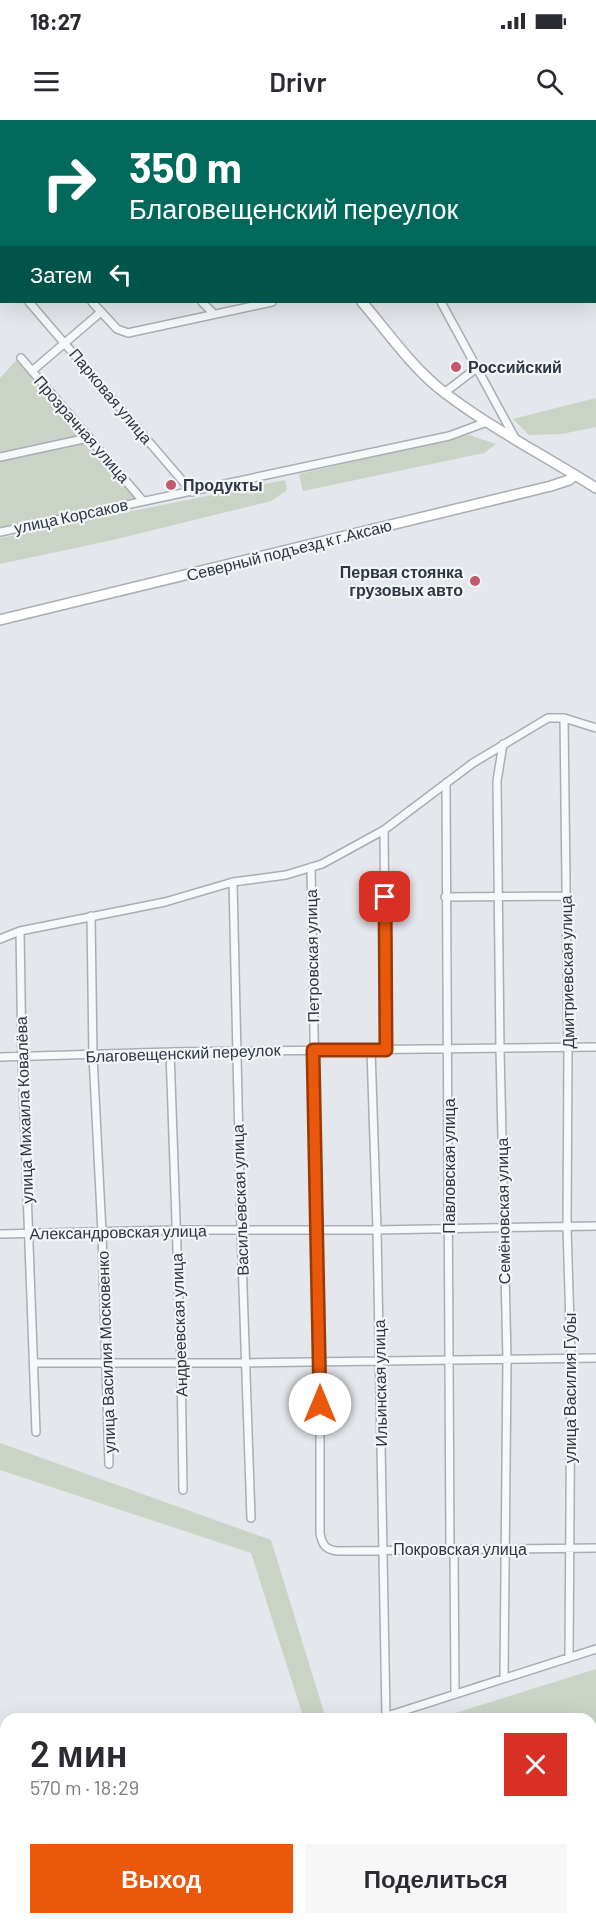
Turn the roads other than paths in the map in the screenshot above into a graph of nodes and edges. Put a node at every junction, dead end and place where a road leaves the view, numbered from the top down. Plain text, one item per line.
1 (30, 303) edge
2 (93, 303) edge
3 (203, 303) edge
4 (267, 303) edge
5 (363, 303) edge
6 (442, 303) edge
7 (101, 312) junction
8 (214, 314) junction
9 (65, 343) junction
10 (21, 358) dead end
11 (478, 367) junction
12 (32, 371) junction
13 (444, 393) junction
14 (487, 422) junction
15 (88, 438) junction
16 (516, 440) junction
17 (0, 457) edge
18 (575, 475) junction
19 (596, 488) edge
20 (192, 492) junction
21 (143, 501) junction
22 (0, 532) edge
23 (0, 620) edge
24 (564, 718) junction
25 (596, 728) edge
26 (503, 744) junction
27 (446, 783) junction
28 (384, 830) junction
29 (311, 867) junction
30 (234, 882) junction
31 (498, 896) junction
32 (566, 896) junction
33 (445, 897) junction
34 (91, 916) junction
35 (20, 931) junction
36 (0, 939) edge
37 (596, 1047) edge
38 (500, 1048) junction
39 (568, 1048) junction
40 (448, 1049) junction
41 (313, 1050) junction
42 (371, 1050) junction
43 (386, 1050) junction
44 (170, 1052) junction
45 (236, 1052) junction
46 (93, 1056) junction
47 (0, 1057) edge
48 (22, 1057) junction
49 (567, 1227) junction
50 (596, 1227) edge
51 (450, 1228) junction
52 (504, 1228) junction
53 (176, 1230) junction
54 (241, 1230) junction
55 (316, 1230) junction
56 (377, 1230) junction
57 (28, 1233) junction
58 (102, 1233) junction
59 (0, 1234) edge
60 (571, 1358) junction
61 (596, 1358) edge
62 (507, 1360) junction
63 (320, 1361) junction
64 (379, 1361) junction
65 (448, 1361) junction
66 (181, 1362) junction
67 (34, 1363) junction
68 (106, 1363) junction
69 (245, 1363) junction
70 (36, 1432) dead end
71 (109, 1464) dead end
72 (183, 1490) dead end
73 (251, 1518) dead end
74 (326, 1548) joint
75 (569, 1548) junction
76 (596, 1548) edge
77 (383, 1550) junction
78 (452, 1550) junction
79 (506, 1550) junction
80 (596, 1649) edge
81 (569, 1657) junction
82 (504, 1677) junction
83 (455, 1693) junction
84 (386, 1713) edge
85 (395, 1713) edge

1 - 9 street, Парковая улица
2 - 7 street
3 - 8 street
4 - 8 street
5 - 13 street
6 - 11 street
7 - 8 street
7 - 9 street
9 - 12 street
9 - 20 street, Парковая улица
10 - 12 street, Прозрачная улица
11 - 13 street
11 - 16 street
12 - 15 street, Прозрачная улица
13 - 14 street
14 - 16 street
14 - 20 street, улица Корсаков
15 - 17 street
15 - 21 street, Прозрачная улица
16 - 18 street
18 - 19 street
18 - 23 street, Северный подъезд к г.Аксаю
20 - 21 street, улица Корсаков
21 - 22 street, улица Корсаков
24 - 25 street
24 - 26 street
24 - 32 street, Дмитриевская улица
26 - 27 street
26 - 31 street, Семёновская улица
27 - 28 street
27 - 33 street, Павловская улица
28 - 29 street
28 - 43 street
29 - 30 street
29 - 41 street, Петровская улица
30 - 34 street
30 - 45 street, Васильевская улица
31 - 32 street
31 - 33 street
31 - 38 street, Семёновская улица
32 - 39 street, Дмитриевская улица
33 - 40 street, Павловская улица
34 - 35 street
34 - 46 street, улица Василия Московенко
35 - 36 street
35 - 48 street, улица Михаила Ковалёва
37 - 39 street, Благовещенский переулок
38 - 39 street, Благовещенский переулок
38 - 40 street, Благовещенский переулок
38 - 52 street, Семёновская улица
39 - 49 street, Дмитриевская улица
40 - 43 street, Благовещенский переулок
40 - 51 street, Павловская улица
41 - 42 street, Благовещенский переулок
41 - 45 street, Благовещенский переулок
41 - 55 street, Петровская улица
42 - 43 street, Благовещенский переулок
42 - 56 street, Ильинская улица
44 - 45 street, Благовещенский переулок
44 - 46 street, Благовещенский переулок
44 - 53 street, Андреевская улица
45 - 54 street, Васильевская улица
46 - 48 street, Благовещенский переулок
46 - 58 street, улица Василия Московенко
47 - 48 street, Благовещенский переулок
48 - 57 street, улица Михаила Ковалёва
49 - 50 street, Александровская улица
49 - 52 street, Александровская улица
49 - 60 street, улица Василия Губы
51 - 52 street, Александровская улица
51 - 56 street, Александровская улица
51 - 65 street, Павловская улица
52 - 62 street, Семёновская улица
53 - 54 street, Александровская улица
53 - 58 street, Александровская улица
53 - 66 street, Андреевская улица
54 - 55 street, Александровская улица
54 - 69 street, Васильевская улица
55 - 56 street, Александровская улица
55 - 63 street, Петровская улица
56 - 64 street, Ильинская улица
57 - 58 street, Александровская улица
57 - 59 street, Александровская улица
57 - 67 street, улица Михаила Ковалёва
58 - 68 street, улица Василия Московенко
60 - 61 street
60 - 62 street
60 - 75 street, улица Василия Губы
62 - 65 street
62 - 79 street, Семёновская улица
63 - 64 street
63 - 69 street
63 - 74 street, Петровская улица
64 - 65 street
64 - 77 street, Ильинская улица
65 - 78 street, Павловская улица
66 - 68 street
66 - 69 street
66 - 72 street, Андреевская улица
67 - 68 street
67 - 70 street, улица Михаила Ковалёва
68 - 71 street, улица Василия Московенко
69 - 73 street, Васильевская улица
74 - 77 street, Покровская улица
75 - 76 street, Покровская улица
75 - 79 street, Покровская улица
75 - 81 street
77 - 78 street, Покровская улица
77 - 84 street, Ильинская улица
78 - 79 street, Покровская улица
78 - 83 street, Павловская улица
79 - 82 street, Семёновская улица
80 - 81 street
81 - 82 street
82 - 83 street
83 - 85 street

